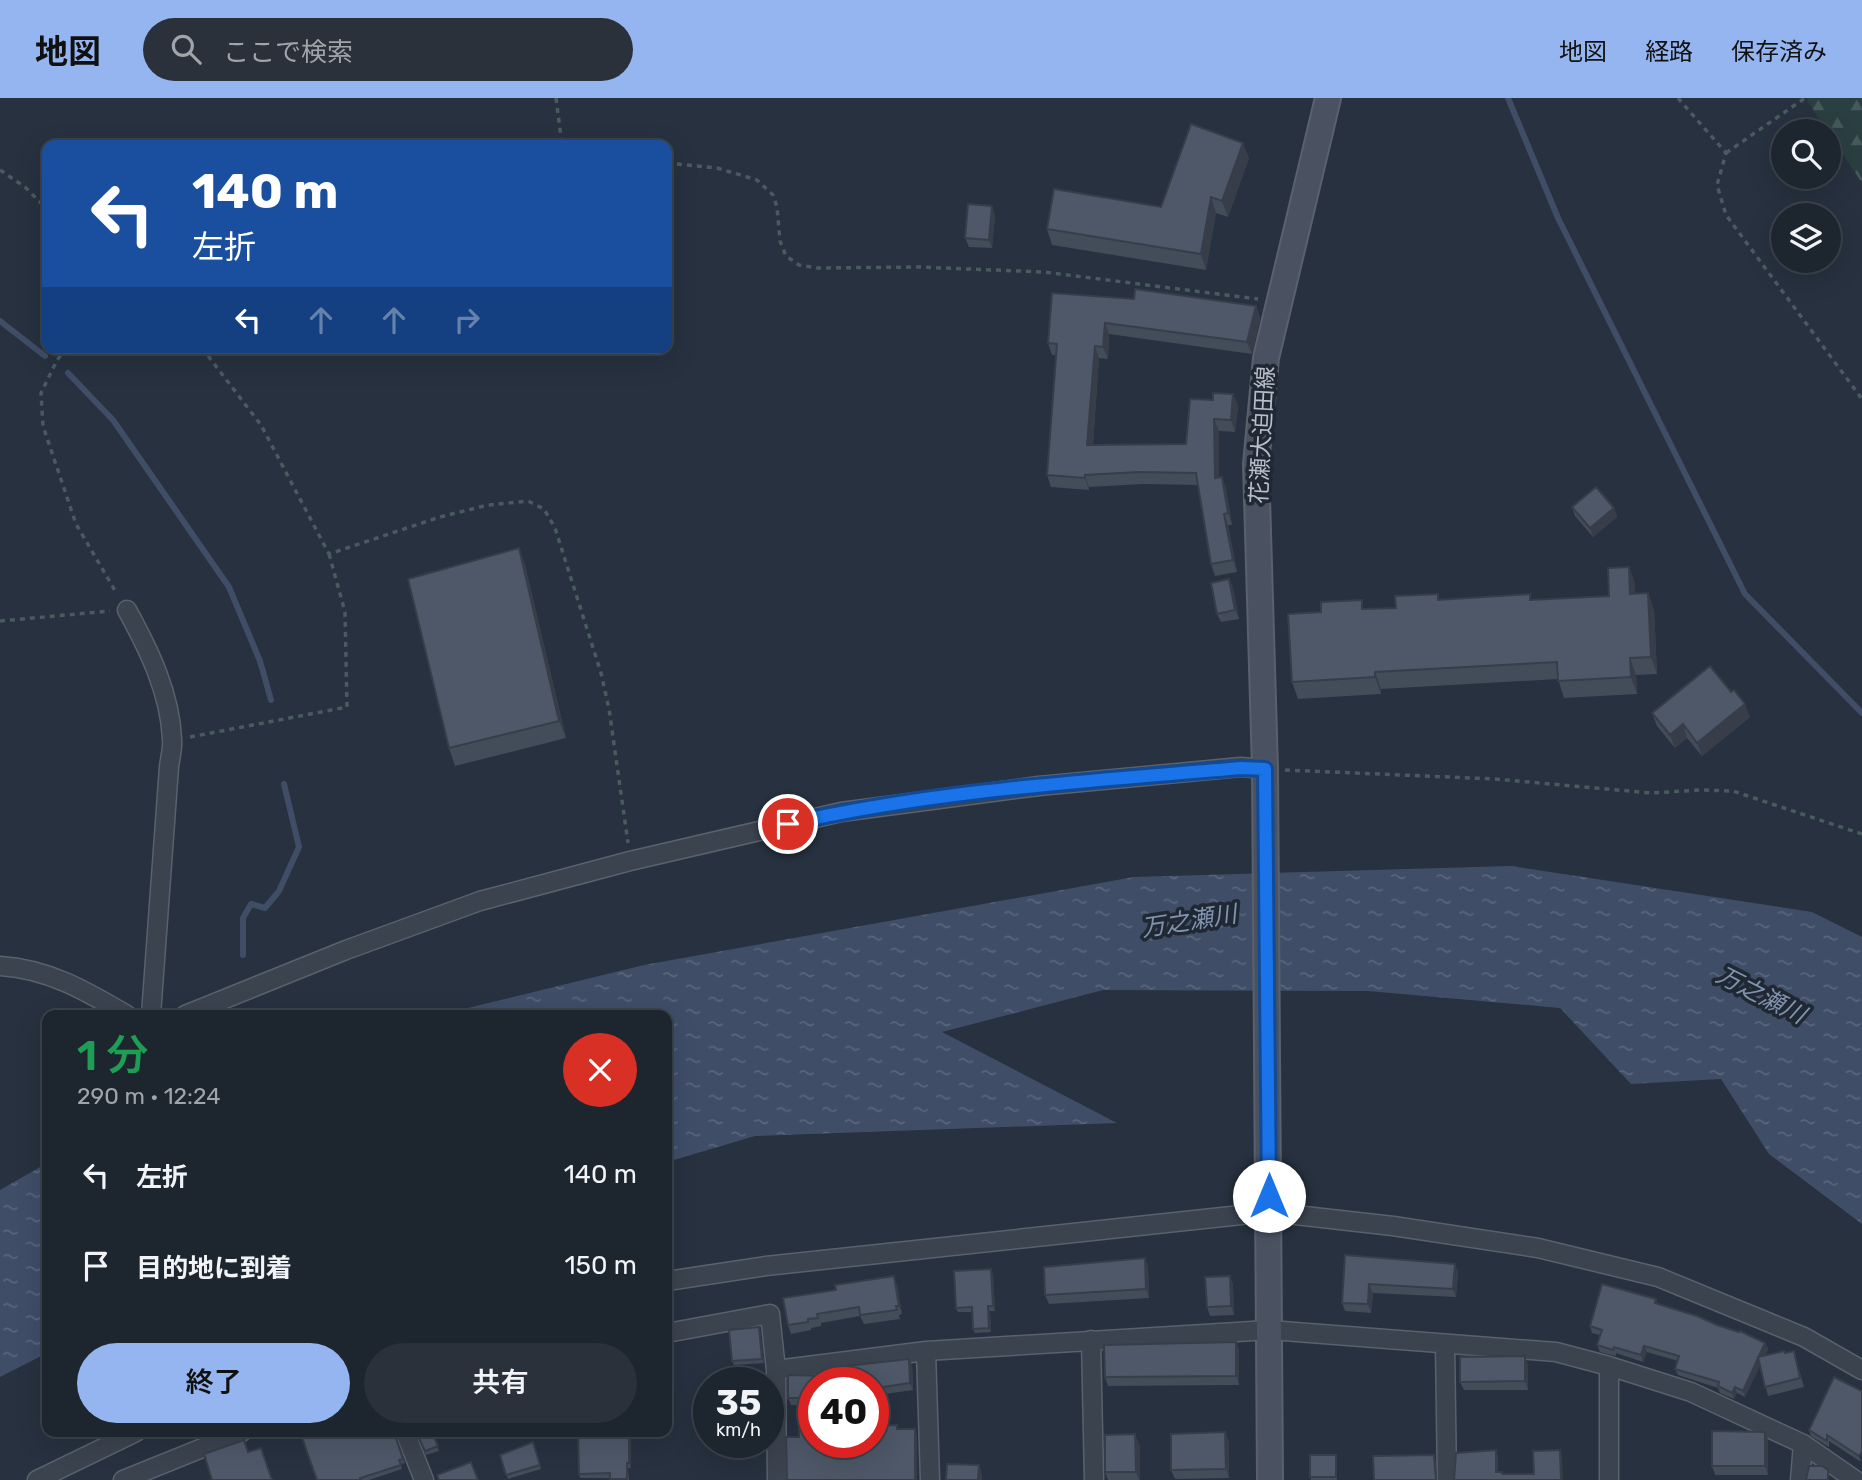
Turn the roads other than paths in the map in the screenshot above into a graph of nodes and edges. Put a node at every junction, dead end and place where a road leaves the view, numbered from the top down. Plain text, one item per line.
1 (1328, 98) edge
2 (127, 610) road end
3 (1265, 774) junction
4 (0, 967) edge
5 (118, 1010) edge
6 (151, 1010) edge
7 (197, 1010) edge
8 (1269, 1204) junction
9 (672, 1280) edge
10 (1269, 1330) junction
11 (672, 1331) edge
12 (1091, 1340) junction
13 (1445, 1345) junction
14 (926, 1351) junction
15 (1609, 1366) junction
16 (776, 1367) edge
17 (784, 1369) edge
18 (1862, 1370) edge
19 (126, 1437) edge
20 (230, 1437) edge
21 (407, 1437) edge
22 (1803, 1444) junction
23 (777, 1458) edge
24 (37, 1480) edge
25 (123, 1480) edge
26 (424, 1480) edge
27 (777, 1480) edge
28 (930, 1480) edge
29 (1094, 1480) edge
30 (1270, 1480) edge
31 (1447, 1480) edge
32 (1609, 1480) edge
33 (1800, 1480) edge
34 (1855, 1480) edge

1 - 3 street, 花瀬大迫田線
2 - 6 street
3 - 7 street
3 - 8 street, 花瀬大迫田線
4 - 5 street
8 - 9 street
8 - 10 street, 花瀬大迫田線
8 - 18 street
10 - 12 street
10 - 13 street
10 - 30 street, 花瀬大迫田線
11 - 16 street
12 - 14 street
12 - 29 street
13 - 15 street
13 - 31 street
14 - 17 street
14 - 28 street
15 - 22 street
15 - 32 street
19 - 24 street
20 - 25 street
21 - 26 street
22 - 33 street
22 - 34 street
23 - 27 street

